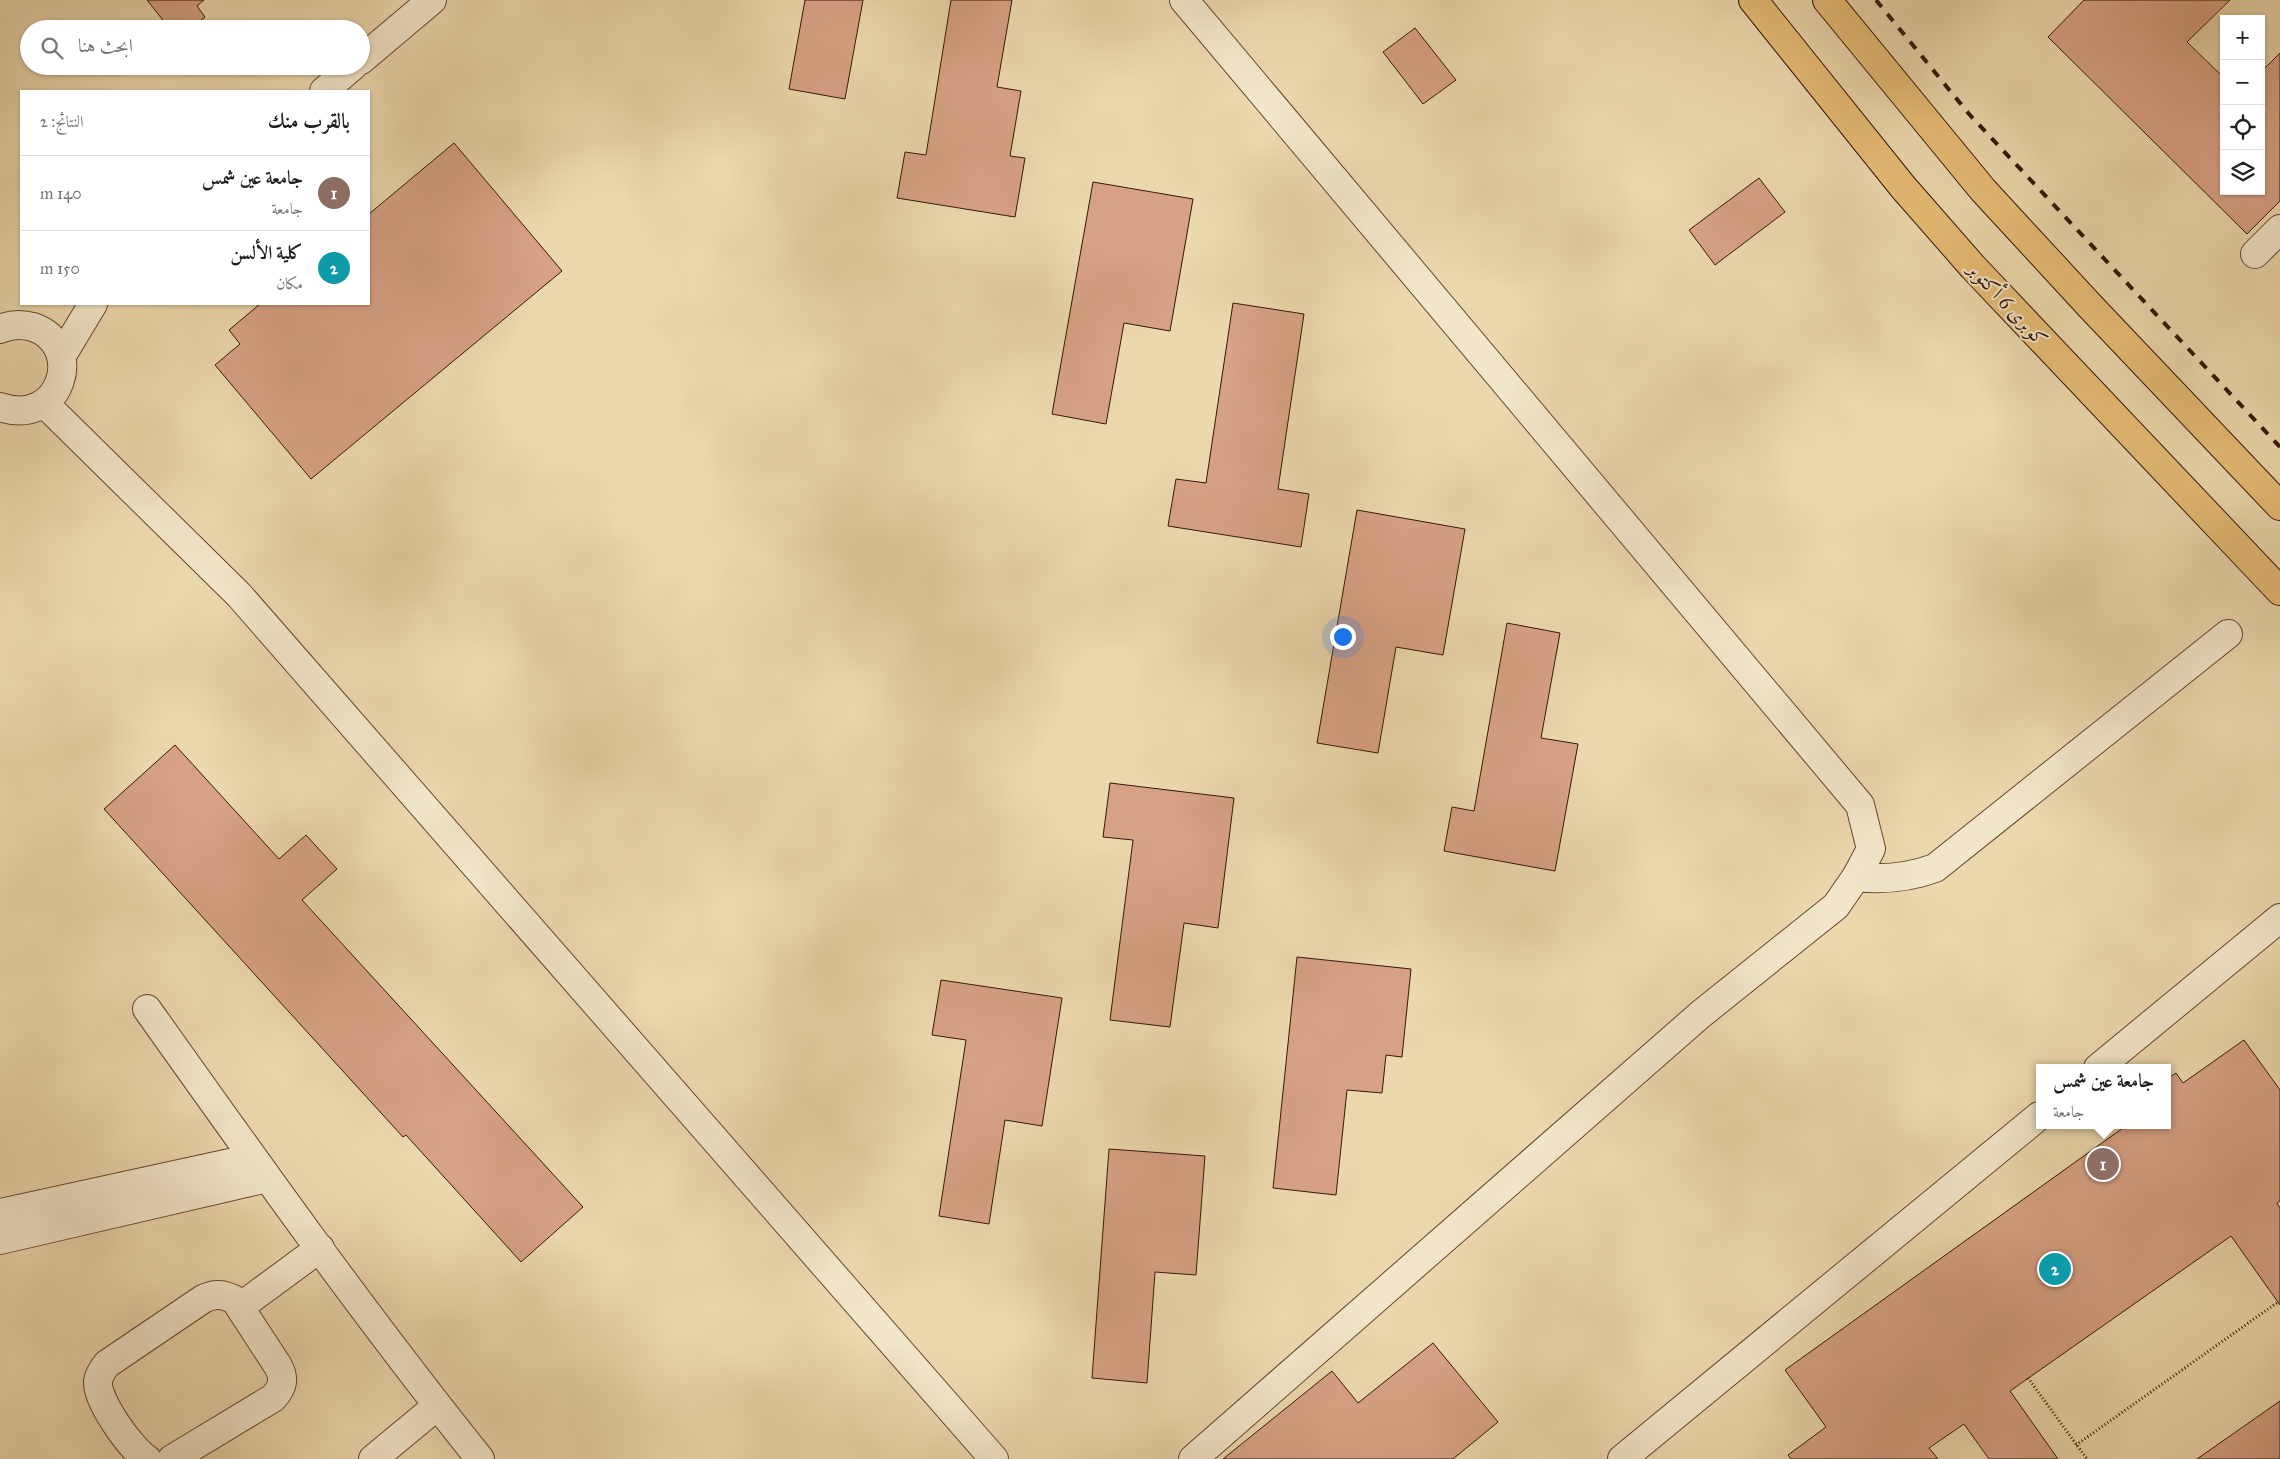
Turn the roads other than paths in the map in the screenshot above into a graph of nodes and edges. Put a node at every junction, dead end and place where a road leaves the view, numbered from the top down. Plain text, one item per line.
1 (432, 0) edge
2 (1184, 0) edge
3 (1753, 0) edge
4 (1827, 0) edge
5 (370, 52) edge
6 (343, 75) edge
7 (325, 90) edge
8 (2280, 229) edge
9 (2255, 254) dead end
10 (92, 305) edge
11 (0, 329) edge
12 (61, 357) junction
13 (44, 404) junction
14 (4, 414) edge
15 (2280, 506) edge
16 (2280, 591) edge
17 (2228, 634) dead end
18 (1856, 877) junction
19 (2280, 918) edge
20 (147, 1008) dead end
21 (2103, 1064) edge
22 (2036, 1118) edge
23 (260, 1168) junction
24 (0, 1213) edge
25 (0, 1240) edge
26 (320, 1248) junction
27 (240, 1307) junction
28 (437, 1406) junction
29 (147, 1459) edge
30 (172, 1459) edge
31 (373, 1459) edge
32 (480, 1459) edge
33 (994, 1459) edge
34 (1193, 1459) edge
35 (1622, 1459) edge

1 - 5 lane
2 - 18 lane
3 - 16 highway, كوبرى 6 أكتوبر
4 - 15 highway
6 - 7 lane
8 - 9 lane
10 - 12 lane
11 - 12 lane
12 - 13 lane
13 - 14 lane
13 - 33 lane
17 - 18 lane
18 - 34 lane
19 - 21 lane
20 - 23 lane
22 - 35 lane
23 - 24 lane
23 - 25 lane
23 - 26 lane
26 - 27 lane
26 - 28 lane
27 - 29 lane
27 - 30 lane
28 - 31 lane
28 - 32 lane

